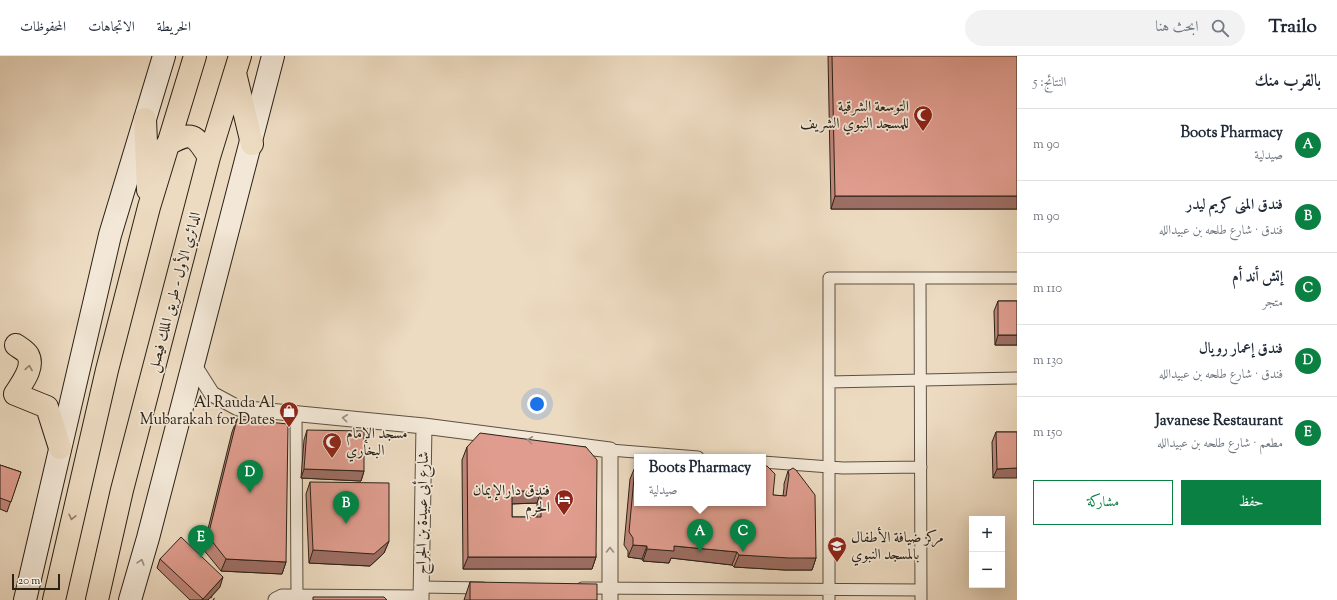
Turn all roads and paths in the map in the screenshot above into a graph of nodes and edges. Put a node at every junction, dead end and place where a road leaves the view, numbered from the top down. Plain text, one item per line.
1 (164, 56) edge
2 (195, 56) edge
3 (273, 56) edge
4 (237, 64) edge
5 (145, 119) junction
6 (252, 144) junction
7 (168, 145) junction
8 (210, 157) junction
9 (149, 207) junction
10 (920, 278) junction
11 (1017, 278) edge
12 (16, 345) dead end
13 (193, 364) junction
14 (1017, 378) edge
15 (921, 379) junction
16 (829, 382) junction
17 (296, 413) junction
18 (424, 426) junction
19 (60, 448) junction
20 (610, 450) junction
21 (660, 454) edge
22 (766, 462) edge
23 (921, 467) junction
24 (830, 468) junction
25 (492, 588) edge
26 (571, 588) edge
27 (610, 594) edge
28 (753, 594) edge
29 (421, 595) edge
30 (829, 595) edge
31 (921, 595) edge
32 (210, 597) edge
33 (297, 597) junction
34 (25, 600) edge
35 (54, 600) edge
36 (97, 600) edge
37 (130, 600) edge
38 (215, 600) edge
39 (276, 600) edge

1 - 5 main road
2 - 7 main road
3 - 6 main road
4 - 6 main road
4 - 8 main road, الدائري الأول - طريق الملك فيصل
5 - 9 main road
5 - 19 main road
6 - 13 main road
7 - 8 main road
7 - 9 main road
8 - 36 main road, الدائري الأول - طريق الملك فيصل
9 -> 35 main road
10 - 11 street
10 - 15 street
10 - 16 street
19 -> 12 main road
13 - 17 street
37 -> 13 main road
14 - 15 street
15 - 16 street
15 - 23 street
16 - 24 street
18 -> 17 street
17 - 33 street
20 -> 18 street
18 - 29 street, شارع أبى عبيدة بن الجراح
19 - 34 main road
20 - 21 street
27 -> 20 street
22 - 24 street
23 - 24 street
23 - 31 street
24 - 30 street
25 - 29 street
26 - 27 street
27 - 28 street
28 - 30 street
29 - 33 street
30 - 31 street
32 - 38 path
33 - 39 street

